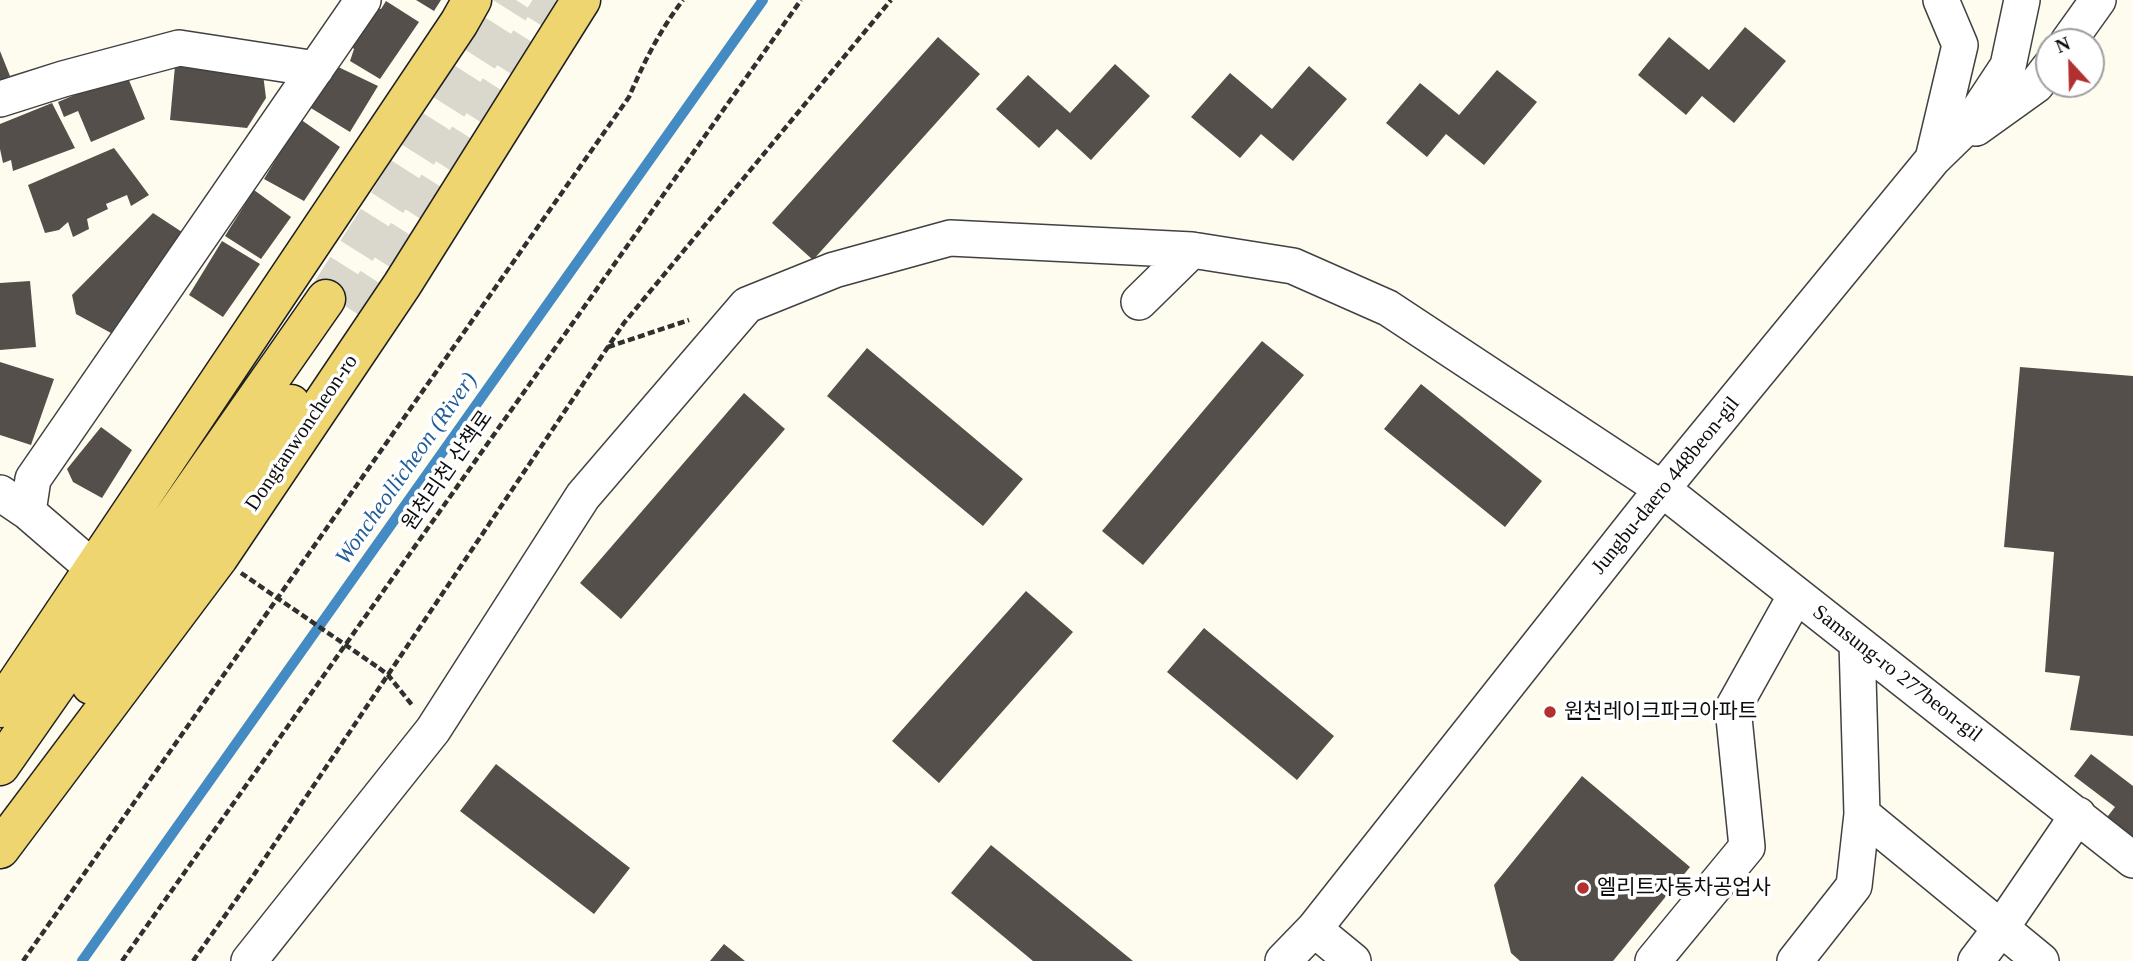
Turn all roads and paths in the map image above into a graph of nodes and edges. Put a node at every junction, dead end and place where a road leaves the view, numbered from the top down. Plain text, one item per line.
1 (363, 0) edge
2 (472, 0) edge
3 (581, 0) edge
4 (683, 0) edge
5 (801, 0) edge
6 (891, 0) edge
7 (1941, 0) edge
8 (2022, 0) edge
9 (2098, 0) edge
10 (2078, 28) edge
11 (316, 69) junction
12 (2035, 86) edge
13 (0, 99) edge
14 (1933, 159) junction
15 (1192, 250) junction
16 (1139, 302) dead end
17 (747, 305) junction
18 (608, 347) junction
19 (1662, 489) junction
20 (14, 502) edge
21 (94, 569) junction
22 (241, 573) dead end
23 (1796, 595) junction
24 (1857, 643) junction
25 (388, 675) junction
26 (0, 708) edge
27 (433, 730) junction
28 (0, 766) edge
29 (0, 813) edge
30 (1862, 814) junction
31 (2078, 815) junction
32 (0, 849) edge
33 (2133, 860) edge
34 (2001, 928) junction
35 (1314, 929) junction
36 (23, 961) edge
37 (122, 961) edge
38 (193, 961) edge
39 (249, 961) edge
40 (1283, 961) edge
41 (1353, 961) edge
42 (1653, 961) edge
43 (1794, 961) edge
44 (1976, 961) edge
45 (2041, 961) edge

1 - 11 street
2 - 21 main road
3 - 32 main road, Dongtanwoncheon-ro
4 - 36 path
5 - 37 path, 원천리천 산책로
6 - 18 path
7 - 14 street
8 - 14 street, Jungbu-daero 448beon-gil
9 - 10 street
11 - 13 street
11 - 20 street
12 - 14 street
14 - 19 street, Jungbu-daero 448beon-gil
15 - 16 street
15 - 17 street, Samsung-ro 277beon-gil
15 - 19 street, Samsung-ro 277beon-gil
17 - 18 path
17 - 27 street
18 - 25 path
19 - 23 street, Samsung-ro 277beon-gil
19 - 35 street, Jungbu-daero 448beon-gil
20 - 21 street
21 - 26 main road
22 - 25 path, bridge
23 - 24 street, Samsung-ro 277beon-gil
23 - 42 street
24 - 30 street
24 - 31 street, Samsung-ro 277beon-gil
25 - 27 path
25 - 38 path
27 - 39 street
28 - 29 main road
30 - 34 street
30 - 43 street
31 - 33 street, Samsung-ro 277beon-gil
31 - 34 street
34 - 44 street
34 - 45 street
35 - 40 street, Jungbu-daero 448beon-gil
35 - 41 street

